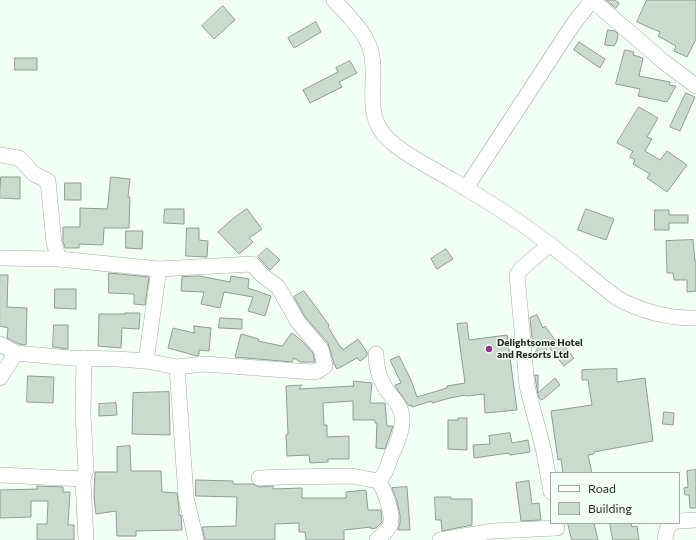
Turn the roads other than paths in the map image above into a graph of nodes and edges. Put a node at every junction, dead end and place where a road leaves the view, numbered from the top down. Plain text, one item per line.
1 (334, 0) edge
2 (592, 0) edge
3 (696, 86) edge
4 (0, 155) edge
5 (466, 188) junction
6 (550, 244) junction
7 (0, 258) edge
8 (59, 259) junction
9 (159, 269) junction
10 (696, 318) edge
11 (0, 344) edge
12 (16, 352) junction
13 (376, 354) dead end
14 (84, 358) junction
15 (146, 361) junction
16 (177, 367) junction
17 (0, 378) edge
18 (0, 475) edge
19 (258, 478) dead end
20 (83, 479) junction
21 (378, 481) junction
22 (550, 486) edge
23 (696, 520) edge
24 (680, 521) edge
25 (671, 524) edge
26 (557, 530) edge
27 (86, 540) edge
28 (196, 540) edge
29 (377, 540) edge
30 (440, 540) edge
31 (665, 540) edge

1 - 5 street
2 - 3 street
2 - 5 street
4 - 8 street
5 - 6 street
6 - 10 street
6 - 22 street
7 - 8 street
8 - 9 street
9 - 15 street
9 - 16 street
11 - 12 street
12 - 14 street
12 - 17 street
13 - 21 street
14 - 15 street
14 - 20 street
15 - 16 street
16 - 28 street
18 - 20 street
19 - 21 street
20 - 27 street
21 - 29 street
23 - 24 street
25 - 31 street
26 - 30 street

